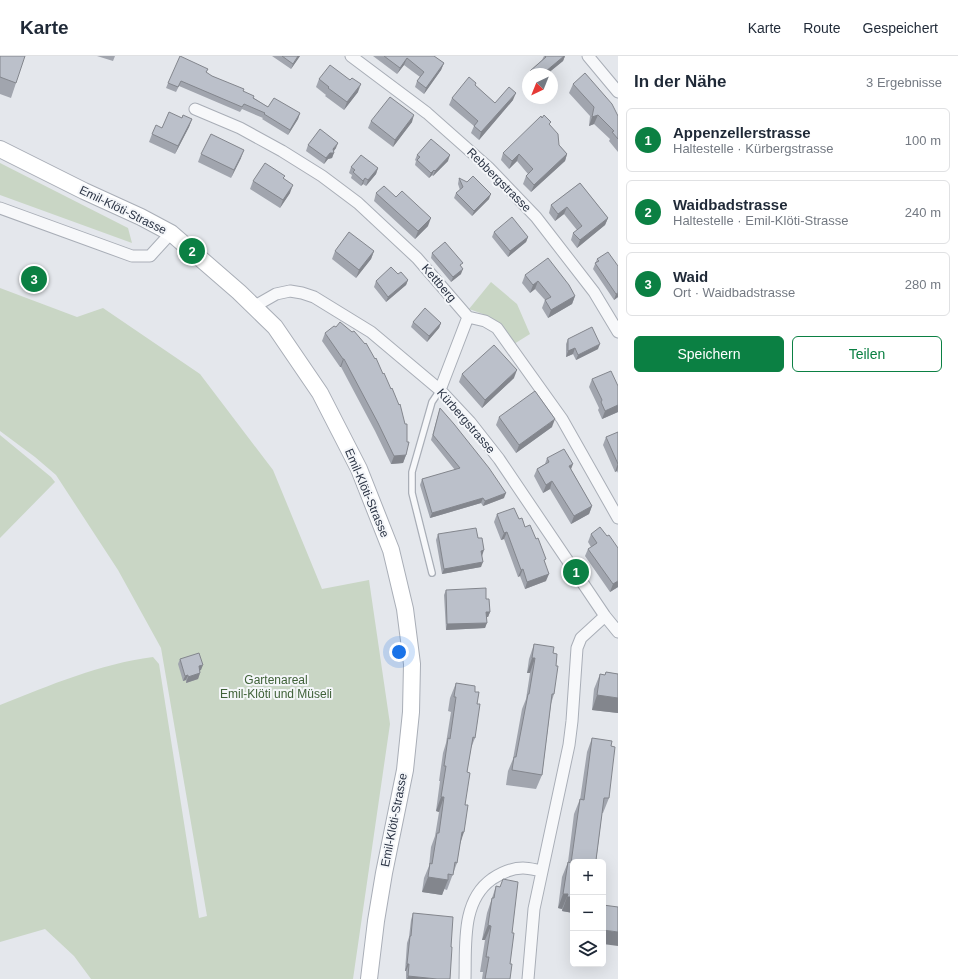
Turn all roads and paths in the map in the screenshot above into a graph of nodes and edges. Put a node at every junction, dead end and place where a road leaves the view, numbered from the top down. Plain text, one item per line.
1 (351, 56) edge
2 (588, 56) edge
3 (618, 92) edge
4 (195, 109) dead end
5 (0, 150) edge
6 (0, 208) edge
7 (171, 233) junction
8 (255, 306) junction
9 (468, 317) junction
10 (618, 332) edge
11 (440, 390) junction
12 (618, 518) edge
13 (432, 573) dead end
14 (605, 616) junction
15 (618, 632) edge
16 (542, 871) junction
17 (369, 979) edge
18 (465, 979) edge
19 (528, 979) edge

1 - 10 street, Rebbergstrasse
2 - 3 street
4 - 9 street, Kettberg
5 - 7 street, Emil-Klöti-Strasse
6 - 7 street
7 - 8 street, Emil-Klöti-Strasse
8 - 11 street, Kürbergstrasse
8 - 17 street, Emil-Klöti-Strasse
9 - 11 street
9 - 12 street
11 - 13 lane
11 - 14 street, Kürbergstrasse
14 - 15 street, Kürbergstrasse
14 - 16 street
16 - 18 street
16 - 19 street

